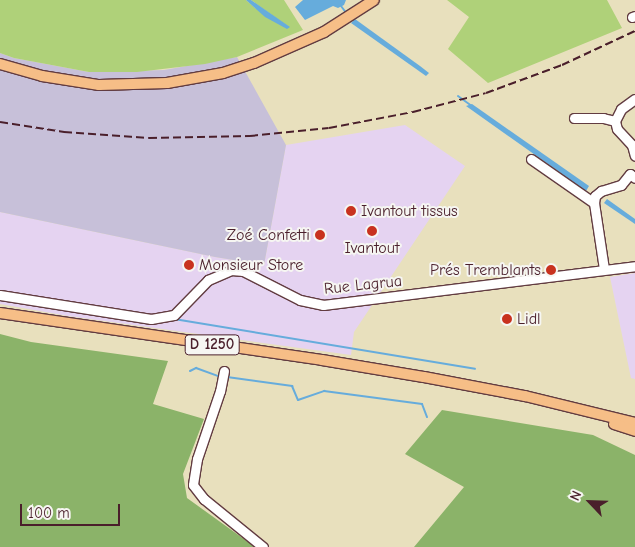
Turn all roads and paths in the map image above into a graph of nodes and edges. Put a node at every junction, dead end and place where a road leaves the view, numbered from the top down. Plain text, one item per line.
1 (374, 0) edge
2 (0, 64) edge
3 (635, 99) edge
4 (574, 118) dead end
5 (615, 121) junction
6 (635, 156) edge
7 (531, 159) dead end
8 (633, 173) edge
9 (594, 203) junction
10 (635, 266) edge
11 (604, 269) junction
12 (0, 295) edge
13 (0, 313) edge
14 (224, 371) dead end
15 (525, 396) junction
16 (635, 423) edge
17 (635, 431) edge
18 (263, 547) edge

1 - 2 main road
3 - 5 street
4 - 5 street
5 - 6 street
7 - 9 street
8 - 9 street
9 - 11 street
10 - 11 street, Rue Lagrua
11 - 12 street, Rue Lagrua
13 - 15 main road, D 1250
14 - 18 street
15 - 16 main road, D 1250
15 - 17 main road

